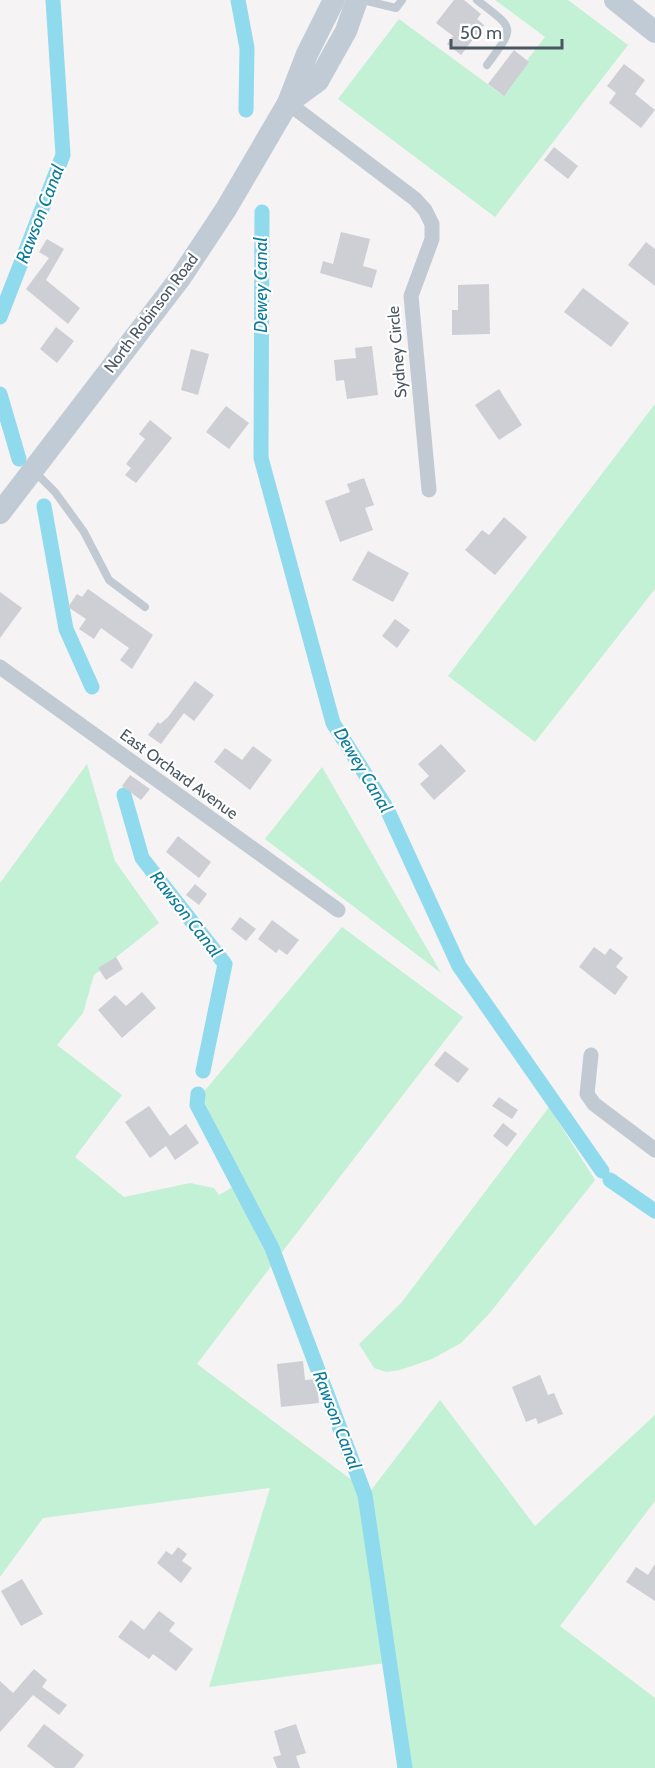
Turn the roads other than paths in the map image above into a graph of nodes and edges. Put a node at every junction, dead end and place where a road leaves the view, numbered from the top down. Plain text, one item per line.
1 (334, 0) edge
2 (357, 0) edge
3 (363, 0) edge
4 (402, 0) edge
5 (477, 0) edge
6 (615, 0) edge
7 (655, 32) edge
8 (487, 65) dead end
9 (288, 103) junction
10 (33, 470) junction
11 (429, 490) dead end
12 (0, 513) edge
13 (145, 607) dead end
14 (0, 666) edge
15 (338, 910) dead end
16 (591, 1055) dead end
17 (655, 1150) edge

1 - 9 street, North Robinson Road
2 - 9 street, North Robinson Road
3 - 4 lane
5 - 8 lane
6 - 7 street
9 - 10 street, North Robinson Road
9 - 11 street, Sydney Circle
10 - 12 street, North Robinson Road
10 - 13 lane
14 - 15 street, East Orchard Avenue
16 - 17 street

